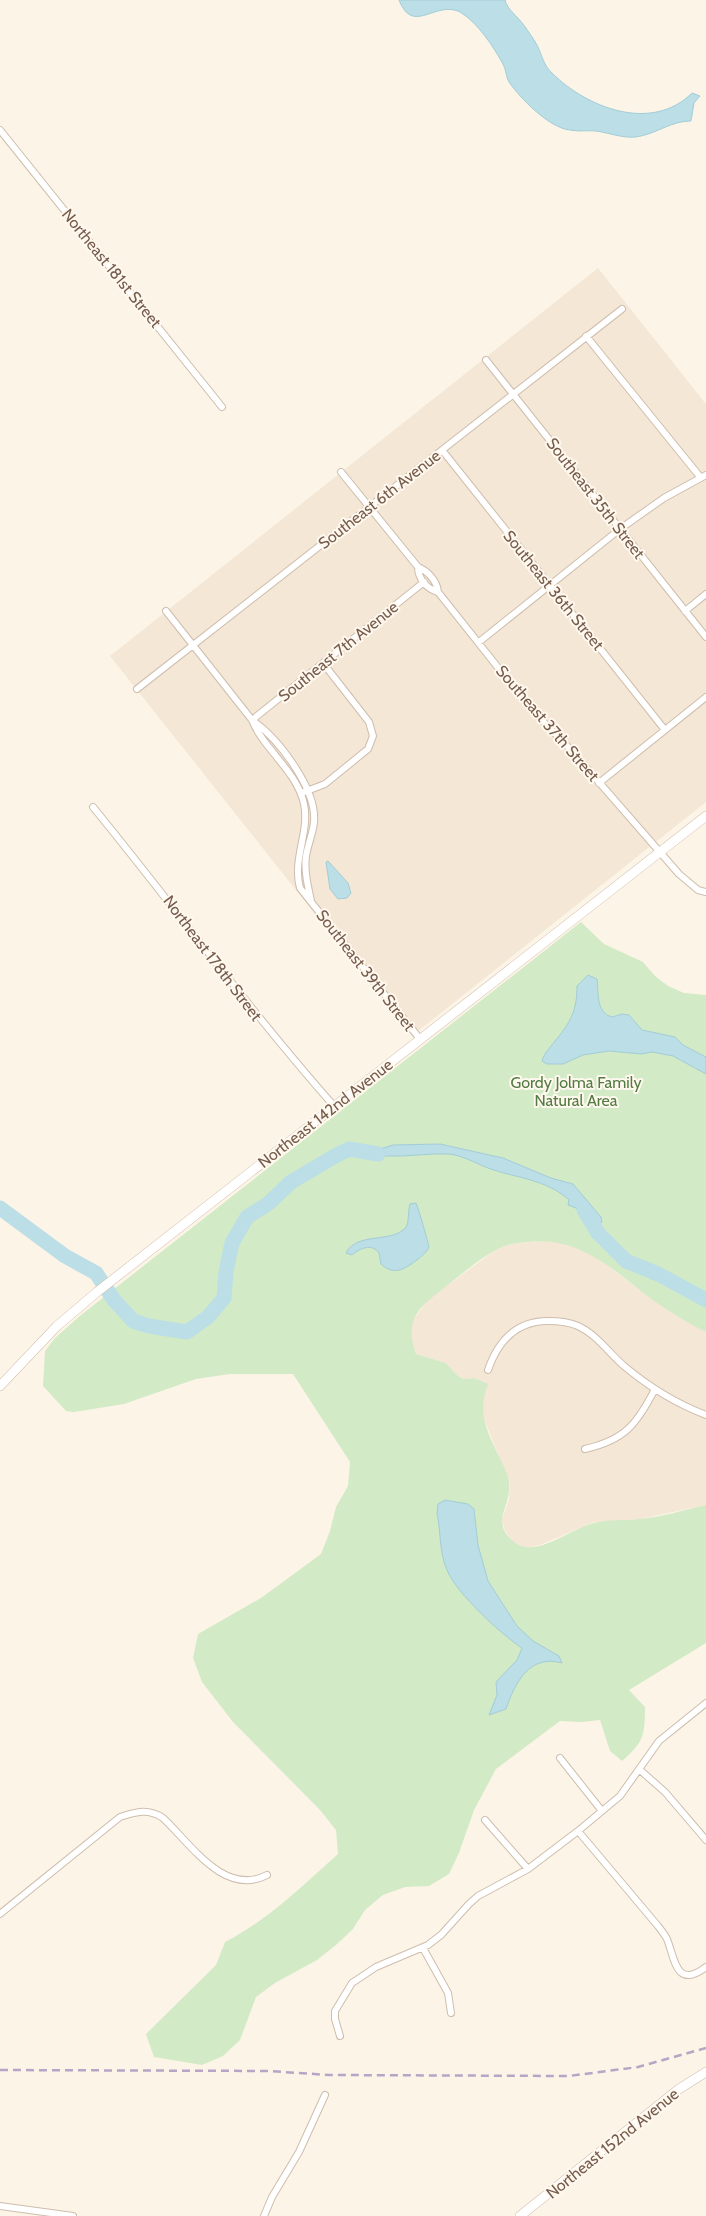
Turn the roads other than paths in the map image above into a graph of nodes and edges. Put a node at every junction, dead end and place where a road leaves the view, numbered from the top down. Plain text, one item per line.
1 (0, 130) edge
2 (622, 309) dead end
3 (586, 336) junction
4 (486, 360) dead end
5 (513, 394) junction
6 (222, 407) dead end
7 (442, 450) junction
8 (341, 472) dead end
9 (703, 476) edge
10 (370, 506) junction
11 (620, 528) junction
12 (418, 567) junction
13 (424, 582) junction
14 (550, 585) junction
15 (438, 592) junction
16 (706, 594) edge
17 (685, 610) junction
18 (166, 612) dead end
19 (706, 637) edge
20 (479, 642) junction
21 (193, 646) junction
22 (323, 663) junction
23 (137, 689) dead end
24 (706, 698) edge
25 (252, 720) junction
26 (665, 730) junction
27 (599, 783) junction
28 (308, 791) junction
29 (301, 794) junction
30 (93, 808) dead end
31 (706, 816) edge
32 (660, 852) junction
33 (706, 892) edge
34 (311, 901) junction
35 (420, 1039) junction
36 (334, 1106) junction
37 (488, 1370) dead end
38 (0, 1386) edge
39 (655, 1389) junction
40 (706, 1415) edge
41 (585, 1449) dead end
42 (706, 1703) edge
43 (560, 1758) dead end
44 (640, 1770) junction
45 (602, 1811) junction
46 (485, 1820) dead end
47 (578, 1831) junction
48 (706, 1839) edge
49 (528, 1869) junction
50 (267, 1875) dead end
51 (0, 1914) edge
52 (423, 1948) junction
53 (706, 1967) edge
54 (451, 2013) dead end
55 (340, 2036) dead end
56 (706, 2072) edge
57 (325, 2095) dead end
58 (0, 2206) edge
59 (73, 2216) edge
60 (264, 2216) edge
61 (520, 2216) edge

1 - 6 street, Northeast 181st Street
2 - 3 street, Southeast 6th Avenue
3 - 5 street, Southeast 6th Avenue
3 - 9 street
4 - 5 street, Southeast 35th Street
5 - 7 street, Southeast 6th Avenue
5 - 11 street, Southeast 35th Street
7 - 10 street, Southeast 6th Avenue
7 - 14 street, Southeast 36th Street
8 - 10 street, Southeast 37th Street
9 - 11 street
10 - 12 street, Southeast 37th Street
10 - 21 street, Southeast 6th Avenue
11 - 14 street
11 - 17 street, Southeast 35th Street
12 - 13 street, Southeast 37th Street
12 - 15 street, Southeast 37th Street
13 - 15 street, Southeast 37th Street
13 - 22 street, Southeast 7th Avenue
14 - 20 street
14 - 26 street, Southeast 36th Street
15 - 20 street, Southeast 37th Street
16 - 17 street
17 - 19 street, Southeast 35th Street
18 - 21 street, Southeast 39th Street
20 - 27 street, Southeast 37th Street
21 - 23 street, Southeast 6th Avenue
21 - 25 street, Southeast 39th Street
22 - 25 street, Southeast 7th Avenue
22 - 28 street
24 - 26 street
25 - 28 street, Southeast 39th Street
25 - 29 street, Southeast 39th Street
26 - 27 street
27 - 32 street, Southeast 37th Street
28 - 29 street
28 - 34 street, Southeast 39th Street
29 - 34 street, Southeast 39th Street
30 - 36 street, Northeast 178th Street
31 - 32 street, Northeast 142nd Avenue
32 - 33 street, Southeast 37th Street
32 - 35 street, Northeast 142nd Avenue
34 - 35 street, Southeast 39th Street
35 - 36 street, Northeast 142nd Avenue
36 - 38 street, Northeast 142nd Avenue
37 - 39 street
39 - 40 street
39 - 41 street
42 - 44 street
43 - 45 street
44 - 45 street
44 - 48 street
45 - 47 street
46 - 49 street
47 - 49 street
47 - 53 street
49 - 52 street
50 - 51 street
52 - 54 street
52 - 55 street
56 - 61 street, Northeast 152nd Avenue
57 - 60 street
58 - 59 street

